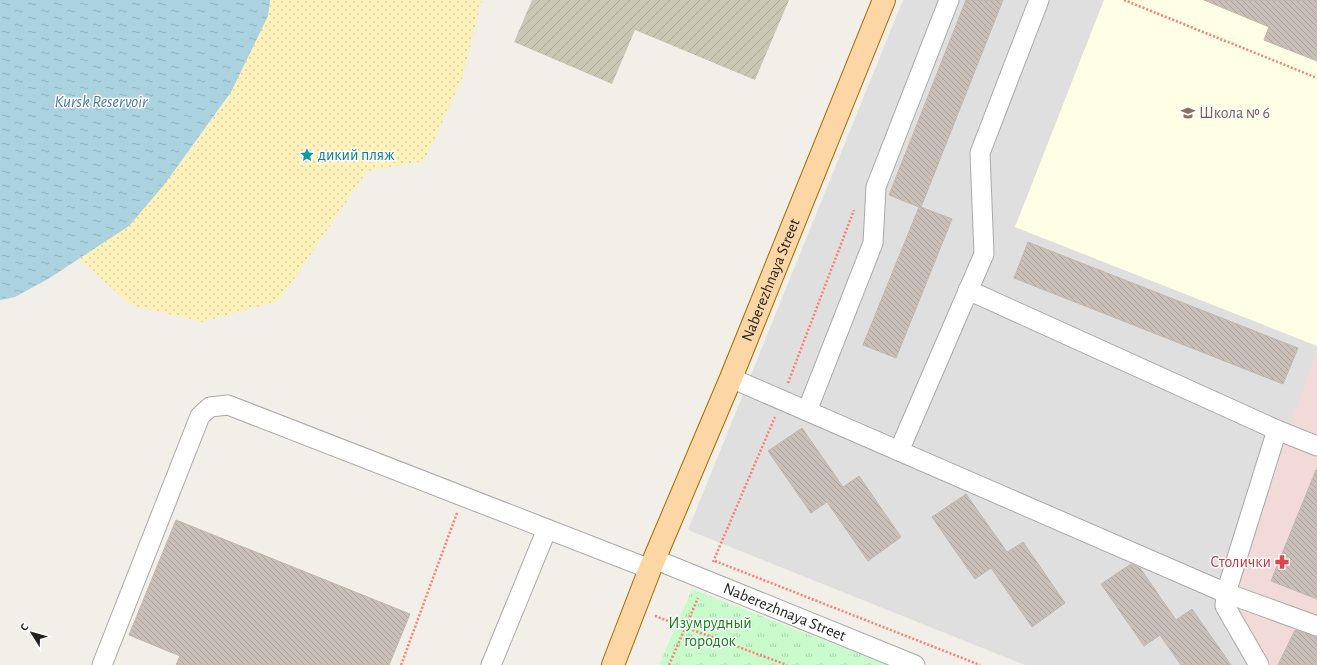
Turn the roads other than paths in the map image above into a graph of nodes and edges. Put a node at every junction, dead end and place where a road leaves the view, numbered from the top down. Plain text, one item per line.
1 (884, 0) edge
2 (949, 0) edge
3 (1039, 0) edge
4 (968, 290) junction
5 (731, 378) junction
6 (807, 411) junction
7 (1277, 430) junction
8 (1317, 446) edge
9 (899, 451) junction
10 (547, 529) junction
11 (652, 564) junction
12 (1226, 593) junction
13 (1317, 626) edge
14 (102, 665) edge
15 (491, 665) edge
16 (613, 665) edge
17 (915, 665) edge
18 (1259, 665) edge

1 - 5 main road, Naberezhnaya Street
2 - 6 street
3 - 4 street
4 - 7 street
4 - 9 street
5 - 6 street
5 - 11 main road, Naberezhnaya Street
6 - 9 street
7 - 8 street
7 - 12 street
9 - 12 street
10 - 11 street
10 - 14 street
10 - 15 street
11 - 16 main road, Naberezhnaya Street
11 - 17 street, Naberezhnaya Street
12 - 13 street
12 - 18 street

